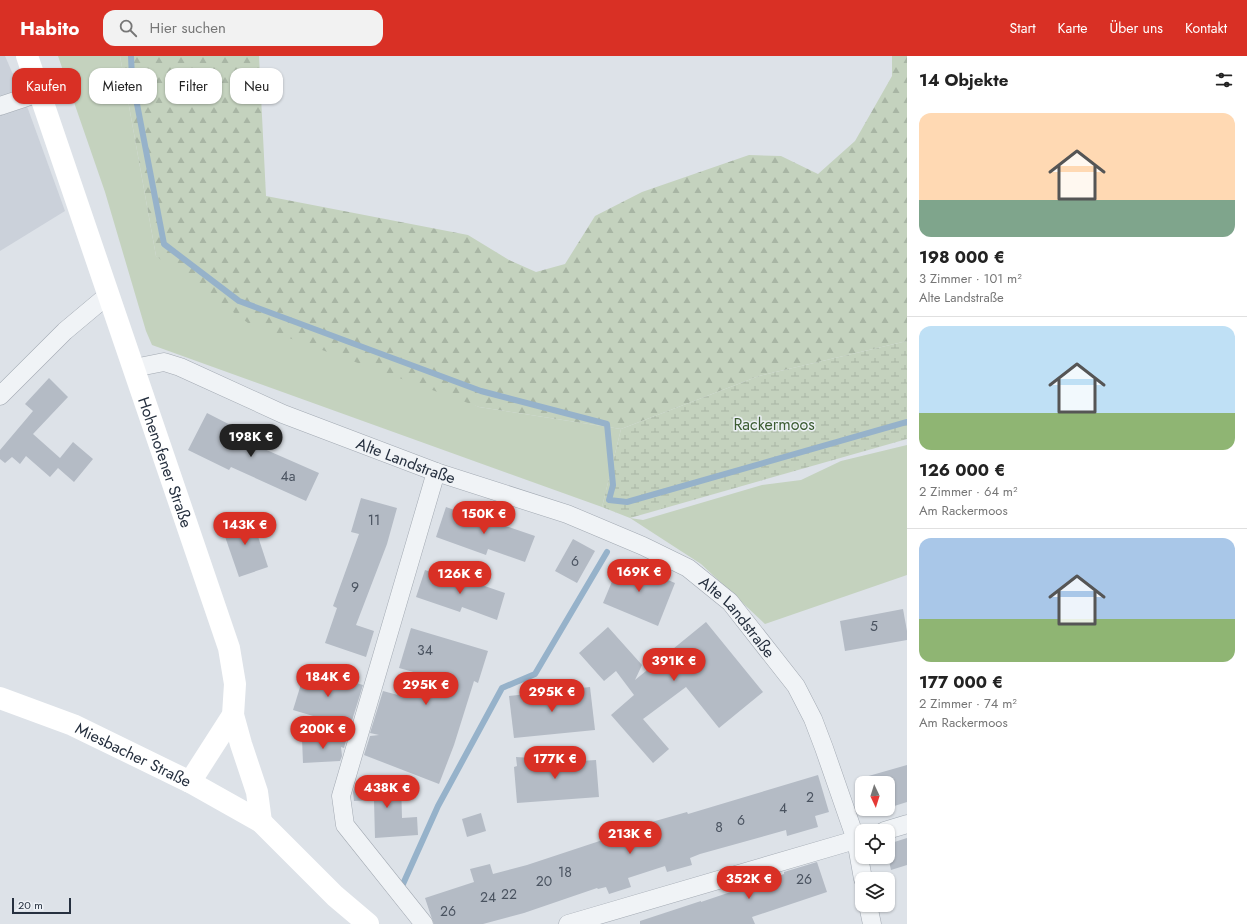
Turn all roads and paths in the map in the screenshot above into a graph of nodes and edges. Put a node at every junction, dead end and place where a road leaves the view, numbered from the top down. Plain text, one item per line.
1 (27, 56) edge
2 (31, 68) edge
3 (12, 102) edge
4 (43, 104) edge
5 (0, 106) edge
6 (108, 295) junction
7 (134, 368) junction
8 (0, 396) edge
9 (436, 472) junction
10 (0, 698) edge
11 (233, 715) junction
12 (190, 782) junction
13 (261, 822) junction
14 (907, 824) edge
15 (855, 828) edge
16 (895, 828) edge
17 (855, 840) edge
18 (869, 912) edge
19 (368, 924) edge
20 (424, 924) edge
21 (568, 924) edge
22 (872, 924) edge

1 - 2 main road, Hohenofener Straße
3 - 5 street
4 - 6 main road, Hohenofener Straße
6 - 7 main road, Hohenofener Straße
6 - 8 street
7 - 9 street, Alte Landstraße
7 - 11 main road, Hohenofener Straße
9 - 15 street, Alte Landstraße
9 - 20 street
10 - 12 main road, Miesbacher Straße
11 - 12 main road, Hohenofener Straße
11 - 13 main road
12 - 13 main road, Miesbacher Straße
13 - 19 main road, Miesbacher Straße
14 - 16 street
17 - 21 street
18 - 22 street

